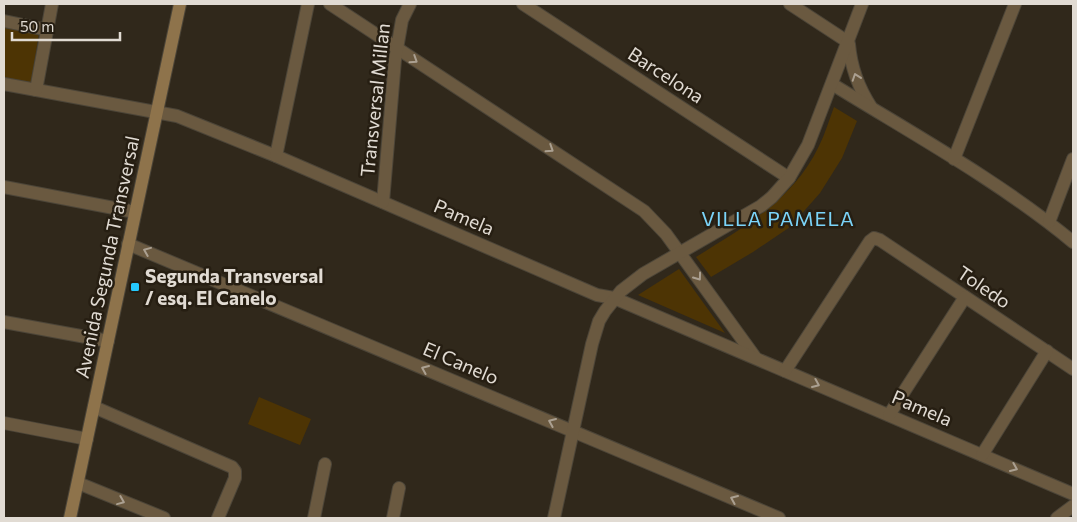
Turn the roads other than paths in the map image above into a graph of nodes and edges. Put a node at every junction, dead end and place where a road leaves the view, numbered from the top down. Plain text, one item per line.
1 (52, 4) edge
2 (180, 4) edge
3 (308, 4) edge
4 (330, 4) edge
5 (410, 4) edge
6 (523, 4) edge
7 (790, 4) edge
8 (862, 4) edge
9 (1015, 4) edge
10 (4, 21) edge
11 (47, 30) junction
12 (848, 42) junction
13 (397, 49) junction
14 (4, 84) edge
15 (832, 84) junction
16 (36, 90) junction
17 (872, 109) junction
18 (158, 113) junction
19 (276, 156) junction
20 (954, 159) junction
21 (1073, 159) edge
22 (790, 178) junction
23 (4, 187) edge
24 (383, 202) junction
25 (135, 212) junction
26 (1049, 222) junction
27 (1073, 242) edge
28 (128, 244) junction
29 (680, 253) junction
30 (966, 297) junction
31 (614, 298) junction
32 (4, 322) edge
33 (108, 341) junction
34 (1047, 351) junction
35 (756, 357) junction
36 (1073, 368) edge
37 (786, 371) junction
38 (94, 407) junction
39 (889, 415) junction
40 (4, 423) edge
41 (573, 431) junction
42 (87, 439) junction
43 (982, 455) junction
44 (326, 464) dead end
45 (78, 483) junction
46 (399, 488) dead end
47 (1073, 494) edge
48 (1073, 506) edge
49 (70, 518) edge
50 (164, 518) edge
51 (218, 518) edge
52 (314, 518) edge
53 (392, 518) edge
54 (554, 518) edge
55 (779, 518) edge
56 (1057, 518) edge

1 - 11 street
2 - 18 main road, Avenida Segunda Transversal
3 - 19 street
4 - 13 street, Pamela
5 - 13 street, Transversal Millan
6 - 22 street, Barcelona
7 - 12 street
8 - 12 street
9 - 20 street
10 - 11 street
11 - 16 street
12 - 15 street
17 -> 12 street
13 - 24 street, Transversal Millan
13 -> 29 street, Pamela
14 - 16 street, Pamela
15 - 17 street
15 - 22 street
16 - 18 street, Pamela
17 - 20 street
18 - 19 street, Pamela
18 - 25 main road, Avenida Segunda Transversal
19 - 24 street, Pamela
20 - 26 street
21 - 26 street
22 - 29 street
23 - 25 street
24 - 31 street, Pamela
25 - 28 main road, Avenida Segunda Transversal
26 - 27 street
28 - 33 main road, Avenida Segunda Transversal
41 -> 28 street, El Canelo
29 - 31 street
29 -> 35 street, Pamela
30 - 34 street, Toledo
30 - 37 street, Toledo
30 - 39 street
31 - 35 street, Pamela
31 - 41 street
32 - 33 street
33 - 38 main road, Avenida Segunda Transversal
34 - 36 street, Toledo
34 - 43 street
35 - 37 street, Pamela
37 -> 39 street, Pamela
38 - 42 main road, Avenida Segunda Transversal
38 - 51 street
39 - 43 street, Pamela
40 - 42 street
41 - 54 street
55 -> 41 street, El Canelo
42 - 45 main road, Avenida Segunda Transversal
43 -> 47 street, Pamela
44 - 52 street
45 - 49 main road, Avenida Segunda Transversal
45 -> 50 street
46 - 53 street
48 - 56 street

